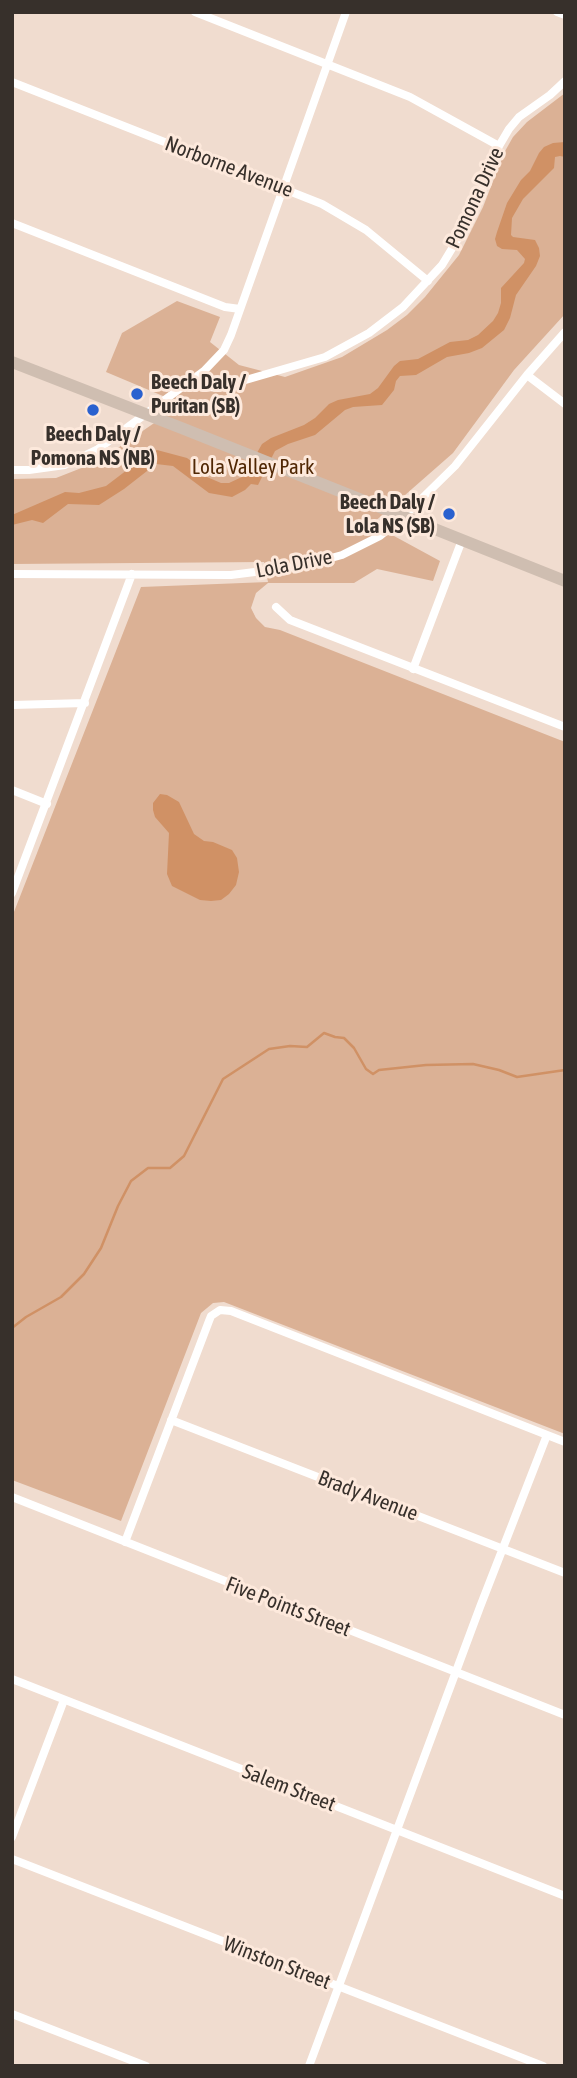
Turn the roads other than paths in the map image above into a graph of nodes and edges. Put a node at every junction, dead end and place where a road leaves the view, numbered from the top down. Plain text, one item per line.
1 (195, 12) edge
2 (346, 12) edge
3 (557, 12) edge
4 (565, 15) edge
5 (328, 64) junction
6 (565, 81) edge
7 (12, 82) edge
8 (499, 146) junction
9 (284, 188) junction
10 (12, 223) edge
11 (428, 281) junction
12 (240, 309) junction
13 (565, 332) edge
14 (12, 362) edge
15 (527, 375) junction
16 (194, 379) junction
17 (565, 404) edge
18 (146, 414) junction
19 (12, 470) edge
20 (403, 517) junction
21 (462, 540) junction
22 (12, 574) edge
23 (132, 574) junction
24 (565, 580) edge
25 (275, 607) dead end
26 (413, 669) junction
27 (85, 703) junction
28 (12, 705) edge
29 (565, 727) edge
30 (12, 790) edge
31 (47, 804) junction
32 (12, 893) edge
33 (171, 1420) junction
34 (547, 1435) junction
35 (565, 1442) edge
36 (12, 1497) edge
37 (125, 1542) junction
38 (503, 1549) junction
39 (565, 1573) edge
40 (457, 1673) junction
41 (12, 1679) edge
42 (65, 1700) junction
43 (565, 1715) edge
44 (397, 1830) junction
45 (12, 1837) edge
46 (12, 1858) edge
47 (565, 1896) edge
48 (338, 1987) junction
49 (12, 2014) edge
50 (146, 2066) edge
51 (309, 2066) edge
52 (543, 2066) edge

1 - 5 street
2 - 5 street
3 - 4 street
5 - 8 street
5 - 9 street
6 - 8 street, Pomona Drive
7 - 9 street, Norborne Avenue
8 - 11 street, Pomona Drive
9 - 11 street, Norborne Avenue
9 - 12 street
10 - 12 street
11 - 16 street, Pomona Drive
12 - 16 street
13 - 15 street, Lola Drive
14 - 18 main road
15 - 17 street
15 - 20 street, Lola Drive
16 - 18 street
18 - 19 street
18 - 20 main road
20 - 21 main road
20 - 23 street, Lola Drive
21 - 24 main road
21 - 26 street
22 - 23 street, Lola Drive
23 - 27 street
25 - 26 street
26 - 29 street
27 - 28 street
27 - 31 street
30 - 31 street
31 - 32 street
33 - 34 street
33 - 37 street
33 - 38 street, Brady Avenue
34 - 35 street
34 - 38 street
36 - 37 street, Five Points Street
37 - 40 street, Five Points Street
38 - 39 street, Brady Avenue
38 - 40 street
40 - 43 street, Five Points Street
40 - 44 street
41 - 42 street, Salem Street
42 - 44 street, Salem Street
42 - 45 street
44 - 47 street, Salem Street
44 - 48 street
46 - 48 street, Winston Street
48 - 51 street
48 - 52 street, Winston Street
49 - 50 street

